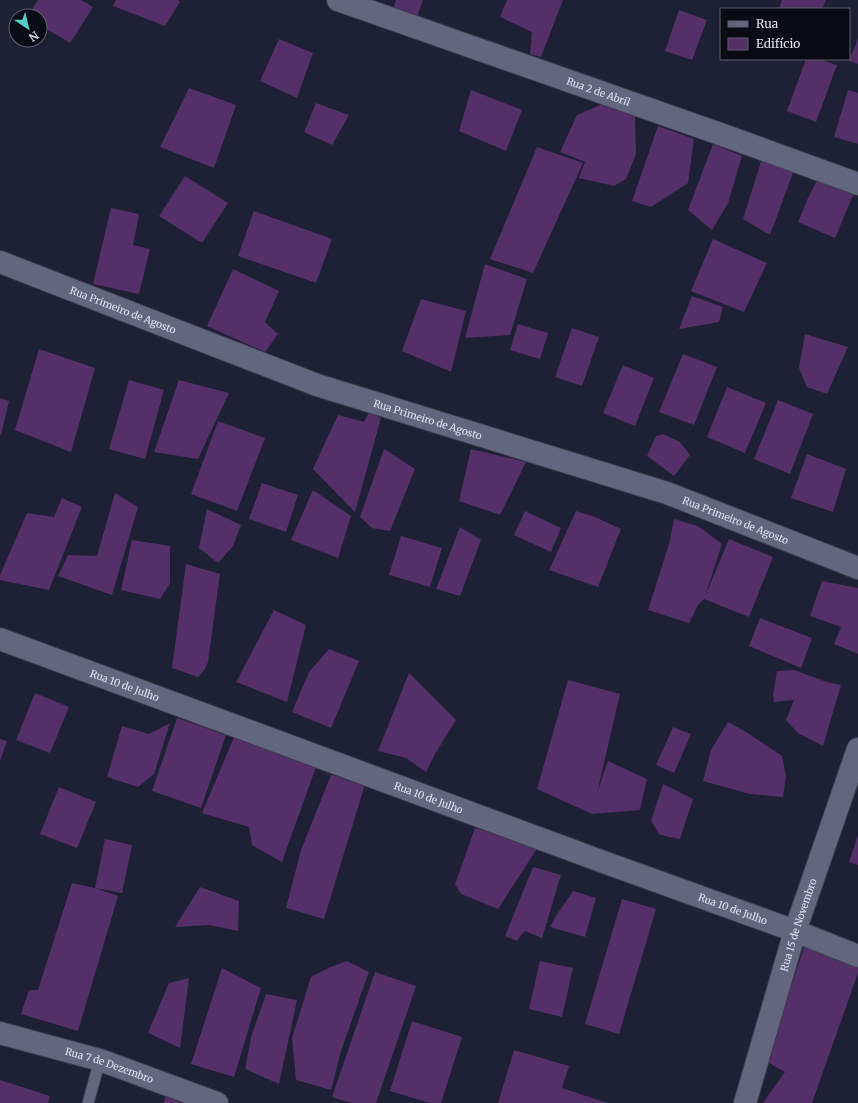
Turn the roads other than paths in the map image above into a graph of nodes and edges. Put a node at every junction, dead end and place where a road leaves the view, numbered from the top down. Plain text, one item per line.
1 (338, 0) edge
2 (858, 184) edge
3 (0, 262) edge
4 (858, 568) edge
5 (0, 639) edge
6 (858, 749) edge
7 (795, 931) junction
8 (858, 956) edge
9 (0, 1033) edge
10 (100, 1060) junction
11 (88, 1103) edge
12 (217, 1103) edge
13 (745, 1103) edge

1 - 2 street, Rua 2 de Abril
3 - 4 street, Rua Primeiro de Agosto
5 - 7 street, Rua 10 de Julho
6 - 7 street, Rua 15 de Novembro
7 - 8 street, Rua 10 de Julho
7 - 13 street, Rua 15 de Novembro
9 - 10 street, Rua 7 de Dezembro
10 - 11 lane
10 - 12 street, Rua 7 de Dezembro

